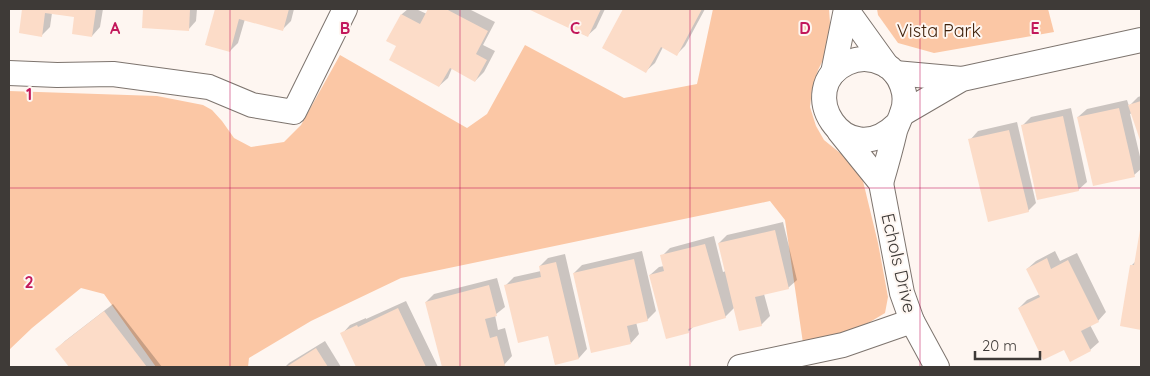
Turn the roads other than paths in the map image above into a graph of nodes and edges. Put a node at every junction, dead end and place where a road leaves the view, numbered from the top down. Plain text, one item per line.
1 (345, 9) edge
2 (846, 9) edge
3 (1141, 40) edge
4 (891, 69) junction
5 (9, 73) edge
6 (833, 74) junction
7 (962, 79) junction
8 (899, 119) junction
9 (836, 128) junction
10 (882, 183) junction
11 (912, 320) junction
12 (740, 367) edge
13 (937, 367) edge

1 - 5 street
2 - 4 street
2 - 6 street
3 - 7 street
4 - 6 street
4 - 7 street
4 - 8 street
6 - 9 street
7 - 8 street
8 - 9 street
8 - 10 street, Echols Drive
9 - 10 street, Echols Drive
10 - 11 street, Echols Drive
11 - 12 street
11 - 13 street, Echols Drive

